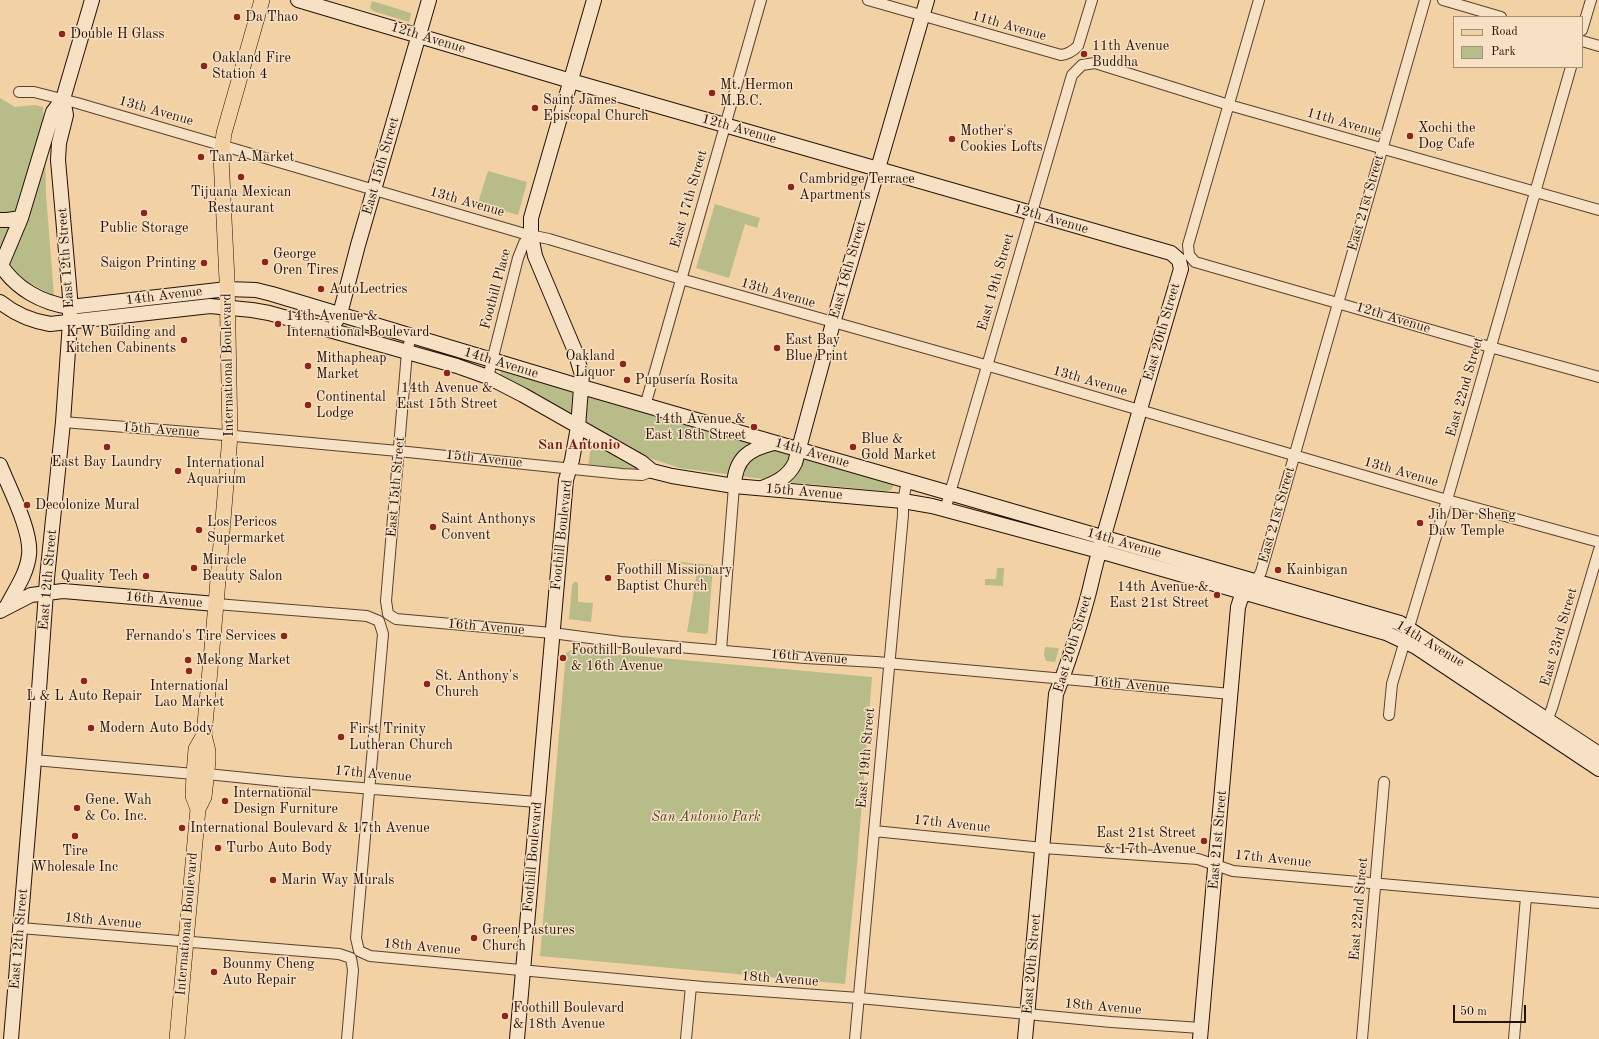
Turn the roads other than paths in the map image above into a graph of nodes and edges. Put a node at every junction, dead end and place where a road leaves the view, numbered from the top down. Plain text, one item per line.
1 (92, 0) edge
2 (262, 0) edge
3 (298, 0) edge
4 (429, 0) edge
5 (594, 0) edge
6 (761, 0) edge
7 (868, 0) edge
8 (927, 0) edge
9 (1092, 0) edge
10 (1259, 0) edge
11 (1425, 0) edge
12 (1443, 0) edge
13 (1590, 0) edge
14 (922, 16) junction
15 (1498, 16) edge
16 (1583, 26) edge
17 (419, 35) junction
18 (1583, 41) edge
19 (1599, 46) edge
20 (1082, 65) joint
21 (1571, 68) edge
22 (571, 81) junction
23 (18, 92) dead end
24 (63, 99) junction
25 (1228, 105) junction
26 (725, 125) junction
27 (222, 145) junction
28 (1382, 148) junction
29 (878, 169) junction
30 (374, 190) junction
31 (1535, 191) junction
32 (1599, 210) edge
33 (1031, 213) junction
34 (21, 218) junction
35 (0, 220) edge
36 (531, 236) junction
37 (1184, 257) junction
38 (0, 266) edge
39 (681, 279) junction
40 (227, 289) junction
41 (0, 302) edge
42 (1338, 302) junction
43 (70, 306) junction
44 (227, 307) junction
45 (340, 314) junction
46 (70, 322) junction
47 (833, 323) junction
48 (331, 330) junction
49 (411, 336) junction
50 (1490, 347) junction
51 (407, 352) junction
52 (491, 360) junction
53 (987, 366) junction
54 (488, 377) junction
55 (1599, 377) edge
56 (582, 387) junction
57 (645, 406) junction
58 (1141, 410) junction
59 (63, 422) junction
60 (578, 427) junction
61 (230, 436) junction
62 (775, 443) junction
63 (798, 449) junction
64 (398, 451) junction
65 (1293, 455) junction
66 (0, 464) edge
67 (569, 468) junction
68 (652, 471) junction
69 (907, 481) junction
70 (734, 486) junction
71 (759, 488) junction
72 (950, 494) junction
73 (1447, 500) junction
74 (903, 501) junction
75 (946, 510) junction
76 (1104, 537) junction
77 (1599, 542) edge
78 (1599, 550) edge
79 (1099, 551) junction
80 (1256, 581) junction
81 (46, 592) junction
82 (1245, 593) junction
83 (9, 603) edge
84 (216, 604) junction
85 (388, 614) joint
86 (1410, 628) junction
87 (552, 633) junction
88 (1406, 642) junction
89 (721, 650) junction
90 (889, 663) junction
91 (1062, 679) junction
92 (1231, 694) junction
93 (1389, 715) dead end
94 (1545, 725) junction
95 (1599, 754) edge
96 (34, 760) junction
97 (1599, 769) edge
98 (200, 774) junction
99 (1384, 782) dead end
100 (369, 788) junction
101 (537, 802) junction
102 (874, 831) junction
103 (1043, 848) junction
104 (1216, 865) junction
105 (1375, 883) junction
106 (1526, 897) junction
107 (1599, 903) edge
108 (20, 928) junction
109 (185, 941) junction
110 (523, 970) junction
111 (691, 986) junction
112 (859, 998) junction
113 (1027, 1014) junction
114 (1201, 1034) edge
115 (11, 1039) edge
116 (177, 1039) edge
117 (347, 1039) edge
118 (516, 1039) edge
119 (686, 1039) edge
120 (855, 1039) edge
121 (1026, 1039) edge
122 (1362, 1039) edge
123 (1514, 1039) edge

1 - 24 main road, East 12th Street
2 - 27 main road, International Boulevard
3 - 17 main road, 12th Avenue
4 - 17 main road, East 15th Street
5 - 22 main road, Foothill Boulevard
6 - 26 street, East 17th Street
7 - 14 street, 11th Avenue
8 - 14 main road, East 18th Street
9 - 14 street, 11th Avenue
10 - 25 street, East 20th Street
11 - 28 street, East 21st Street
12 - 15 street
13 - 16 street
14 - 29 main road, East 18th Street
17 - 22 main road, 12th Avenue
17 - 30 main road, East 15th Street
18 - 19 street
20 - 25 street, 11th Avenue
20 - 33 street, East 19th Street
21 - 31 street, East 22nd Street
22 - 26 main road, 12th Avenue
22 - 36 main road, Foothill Boulevard
23 - 24 street, 13th Avenue
24 - 27 street, 13th Avenue
24 - 34 main road, East 12th Street
24 - 43 main road, East 12th Street
25 - 28 street, 11th Avenue
25 - 37 street, East 20th Street
26 - 29 main road, 12th Avenue
26 - 39 street, East 17th Street
27 - 30 street, 13th Avenue
27 - 40 main road, International Boulevard
28 - 31 street, 11th Avenue
28 - 42 street, East 21st Street
29 - 33 main road, 12th Avenue
29 - 47 main road, East 18th Street
30 - 36 street, 13th Avenue
30 - 45 main road, East 15th Street
31 - 32 street, 11th Avenue
31 - 50 street, East 22nd Street
33 - 37 main road, 12th Avenue
33 - 53 street, East 19th Street
34 - 35 main road
34 - 38 main road, East 12th Street
36 - 39 street, 13th Avenue
36 - 52 street, Foothill Place
36 - 56 main road, Foothill Boulevard
37 - 42 street, 12th Avenue
37 - 58 main road, East 20th Street
38 - 43 main road, 14th Avenue
39 - 47 street, 13th Avenue
39 - 57 street, East 17th Street
40 - 43 main road, 14th Avenue
40 - 44 main road, International Boulevard
40 - 45 main road, 14th Avenue
41 - 46 main road, 14th Avenue
42 - 50 street, 12th Avenue
42 - 65 street, East 21st Street
43 - 46 main road, East 12th Street
44 - 46 main road, 14th Avenue
44 - 48 main road, 14th Avenue
44 - 61 main road, International Boulevard
45 - 48 main road, East 15th Street
45 - 49 main road, 14th Avenue
46 - 59 main road, East 12th Street
47 - 53 street, 13th Avenue
47 - 63 main road, East 18th Street
48 - 51 main road, 14th Avenue
49 - 51 street, East 15th Street
49 - 52 main road, 14th Avenue
50 - 55 street, 12th Avenue
50 - 73 street, East 22nd Street
51 - 54 main road, 14th Avenue
51 - 64 street, East 15th Street
52 - 54 street, Foothill Place
52 - 56 main road, 14th Avenue
53 - 58 street, 13th Avenue
53 - 72 street, East 19th Street
54 - 60 main road, 14th Avenue
56 - 57 main road, 14th Avenue
56 - 60 main road, Foothill Boulevard
57 - 62 main road, 14th Avenue
58 - 65 street, 13th Avenue
58 - 76 main road, East 20th Street
59 - 61 street, 15th Avenue
59 - 81 main road, East 12th Street
60 - 67 main road, Foothill Boulevard
60 - 68 main road, 14th Avenue
61 - 64 street, 15th Avenue
61 - 84 main road, International Boulevard
62 - 63 main road, 14th Avenue
62 - 70 main road
63 - 69 main road, 14th Avenue
63 - 71 main road, East 18th Street
64 - 67 street, 15th Avenue
64 - 85 street, East 15th Street
65 - 73 street, 13th Avenue
65 - 80 street, East 21st Street
66 - 83 main road
67 - 68 street, 15th Avenue
67 - 87 main road, Foothill Boulevard
68 - 70 main road, 15th Avenue
69 - 72 main road, 14th Avenue
69 - 74 street, East 19th Street
70 - 71 main road, 15th Avenue
70 - 89 street
71 - 74 main road, 15th Avenue
72 - 75 street, East 19th Street
72 - 76 main road, 14th Avenue
73 - 77 street, 13th Avenue
73 - 86 street, East 22nd Street
74 - 75 main road, 14th Avenue
74 - 90 street, East 19th Street
75 - 79 main road, 14th Avenue
76 - 79 main road, East 20th Street
76 - 80 main road, 14th Avenue
78 - 94 street, East 23rd Street
79 - 82 main road, 14th Avenue
79 - 91 main road, East 20th Street
80 - 82 main road, East 21st Street
80 - 86 main road, 14th Avenue
81 - 83 main road, 16th Avenue
81 - 84 main road, 16th Avenue
81 - 96 main road, East 12th Street
82 - 88 main road, 14th Avenue
82 - 92 main road, East 21st Street
84 - 98 main road, International Boulevard
84 - 100 street, 16th Avenue
85 - 87 street, 16th Avenue
86 - 88 street, East 22nd Street
86 - 94 main road, 14th Avenue
87 - 89 street, 16th Avenue
87 - 101 main road, Foothill Boulevard
88 - 93 street, East 22nd Street
88 - 94 main road, 14th Avenue
89 - 90 street, 16th Avenue
90 - 91 street, 16th Avenue
90 - 102 street, East 19th Street
91 - 92 street, 16th Avenue
91 - 103 main road, East 20th Street
92 - 104 main road, East 21st Street
94 - 95 main road, 14th Avenue
94 - 97 main road, 14th Avenue
96 - 98 street, 17th Avenue
96 - 108 main road, East 12th Street
98 - 100 street, 17th Avenue
98 - 109 main road, International Boulevard
99 - 105 street, East 22nd Street
100 - 101 street, 17th Avenue
100 - 110 street, 18th Avenue
101 - 110 main road, Foothill Boulevard
102 - 103 street, 17th Avenue
102 - 112 street, East 19th Street
103 - 104 street, 17th Avenue
103 - 113 main road, East 20th Street
104 - 105 street, 17th Avenue
104 - 114 main road, East 21st Street
105 - 106 street, 17th Avenue
105 - 122 street, East 22nd Street
106 - 107 street, 17th Avenue
106 - 123 street
108 - 109 street, 18th Avenue
108 - 115 main road, East 12th Street
109 - 116 main road, International Boulevard
109 - 117 street, 18th Avenue
110 - 111 street, 18th Avenue
110 - 118 main road, Foothill Boulevard
111 - 112 street, 18th Avenue
111 - 119 street
112 - 113 street, 18th Avenue
112 - 120 street, East 19th Street
113 - 114 street, 18th Avenue
113 - 121 main road, East 20th Street

